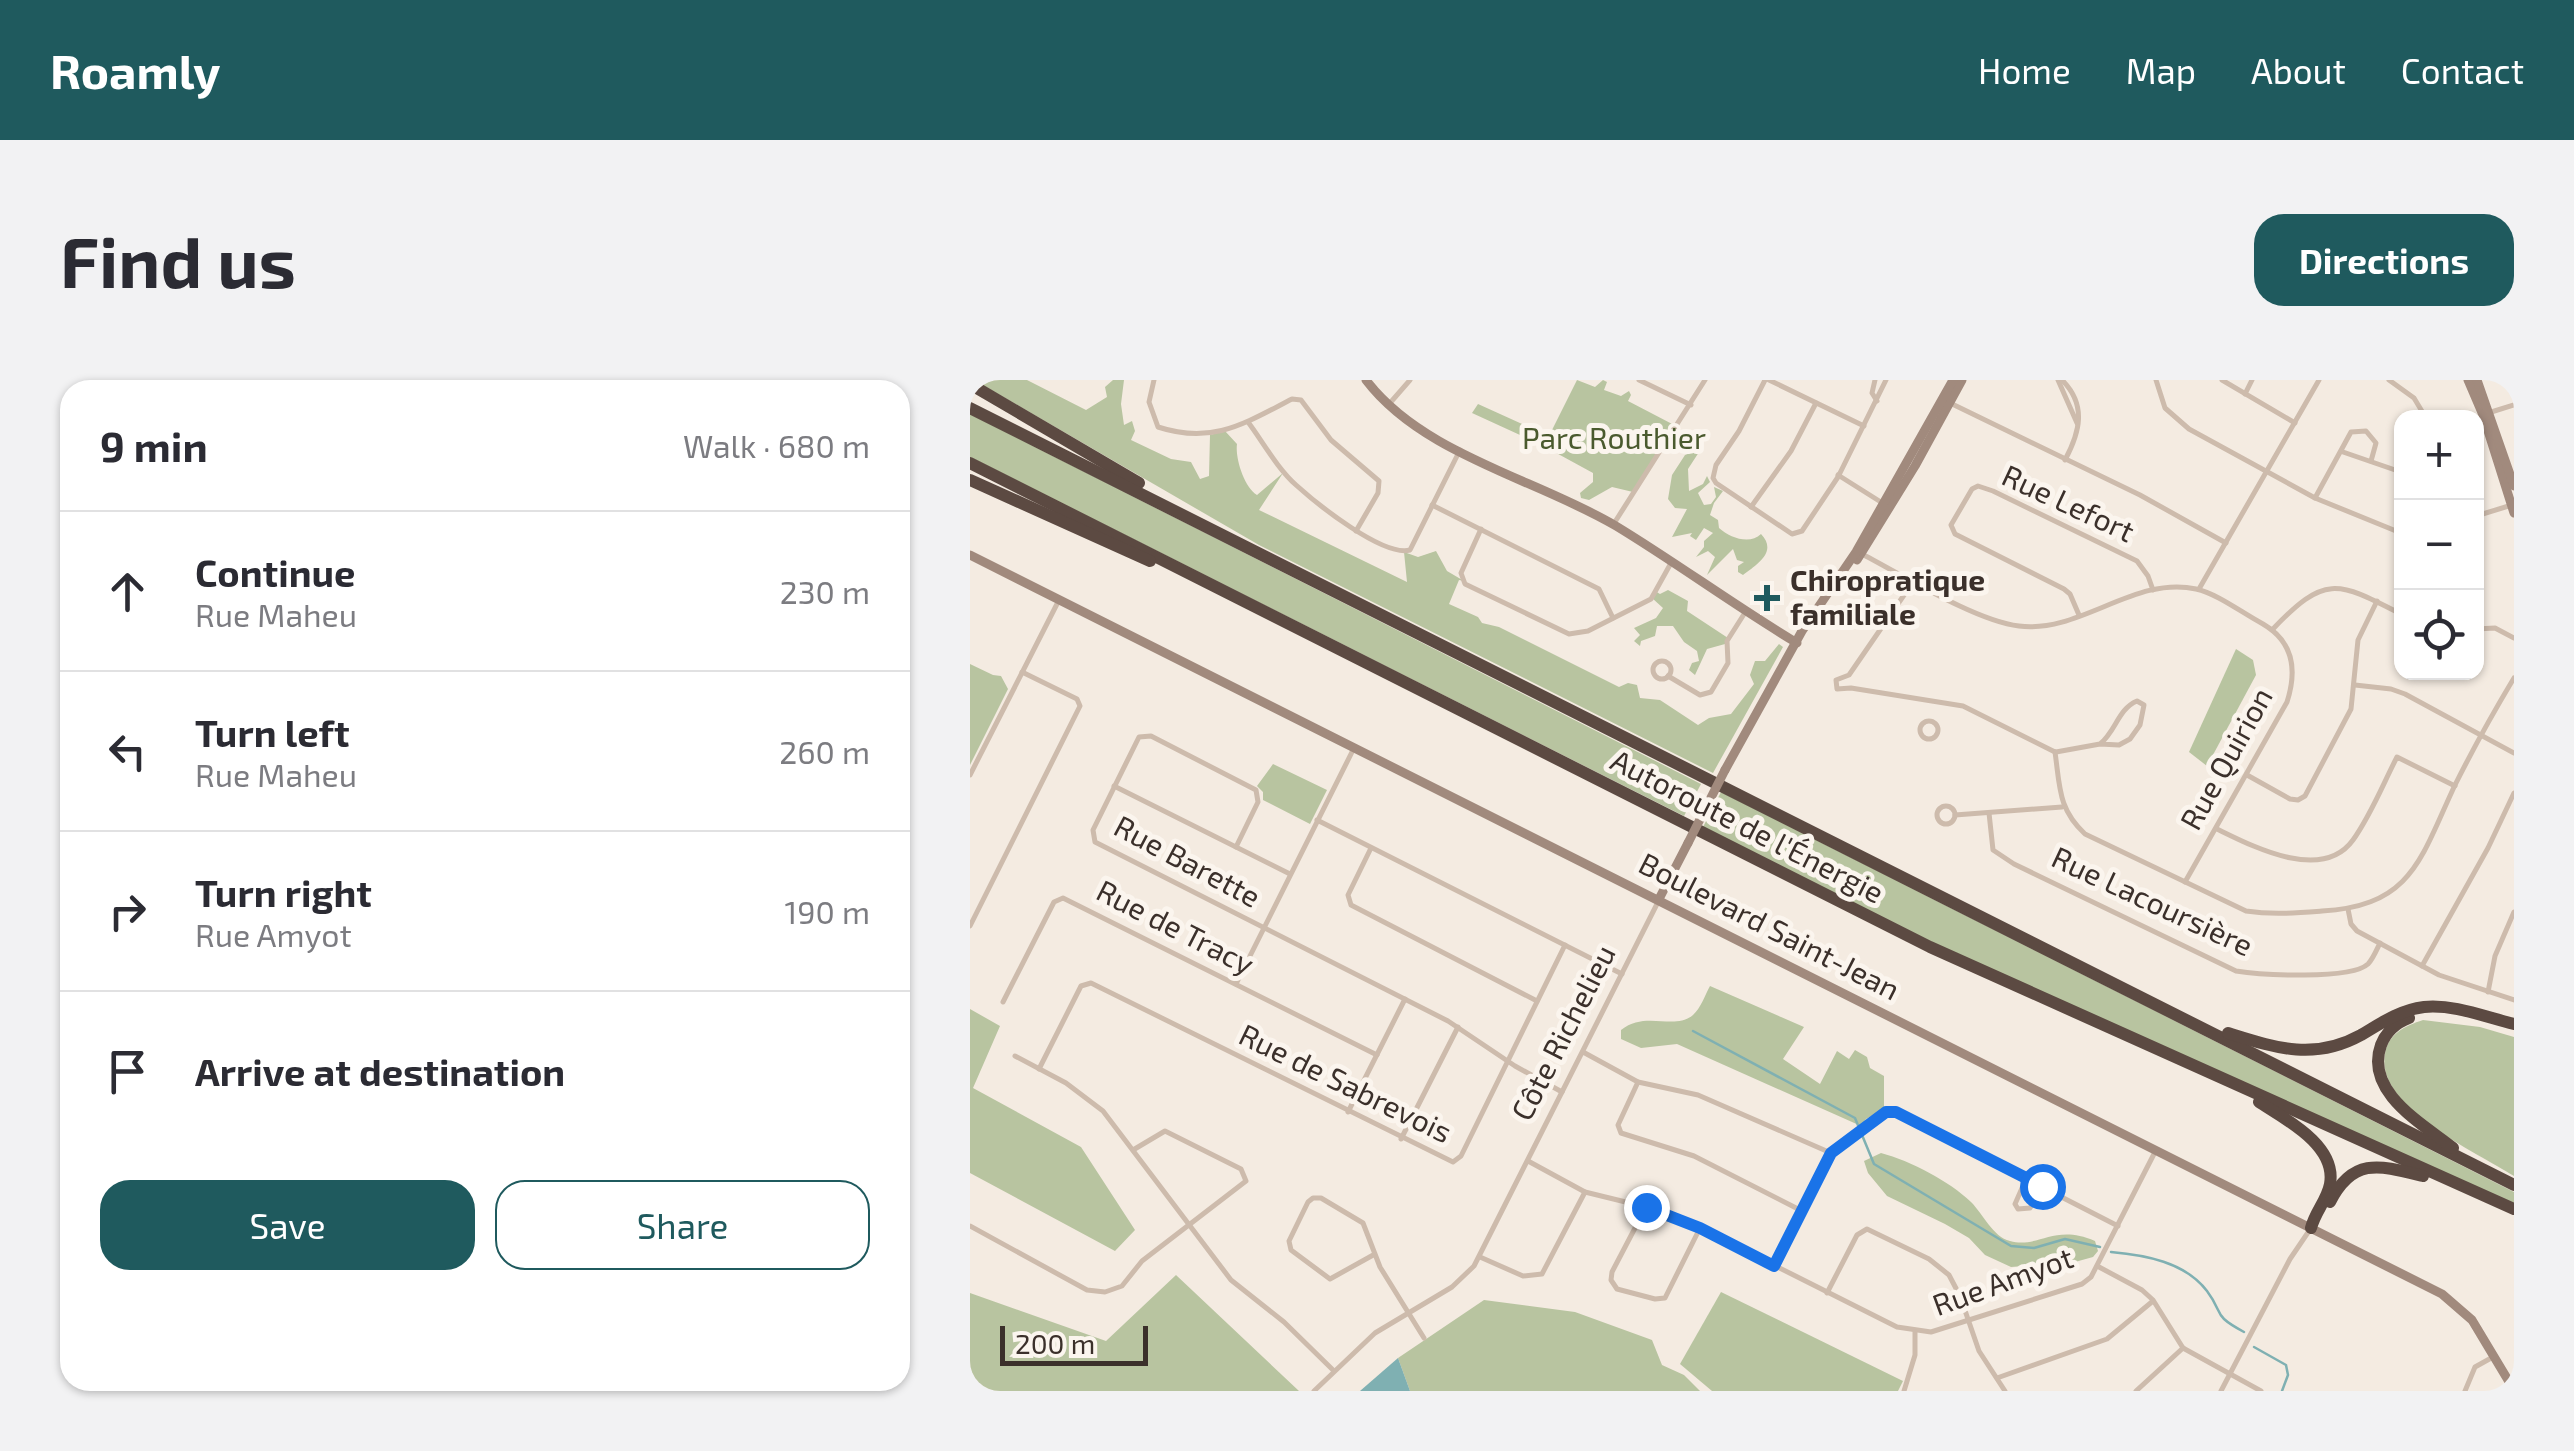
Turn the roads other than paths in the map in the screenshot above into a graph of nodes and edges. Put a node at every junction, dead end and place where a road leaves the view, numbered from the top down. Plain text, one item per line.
1 (1154, 380) edge
2 (1366, 380) edge
3 (1410, 380) edge
4 (1638, 380) edge
5 (1705, 380) edge
6 (1767, 380) edge
7 (1875, 380) edge
8 (1886, 380) edge
9 (1953, 380) edge
10 (1962, 380) edge
11 (2060, 380) edge
12 (2156, 380) edge
13 (2222, 380) edge
14 (2252, 380) edge
15 (2319, 380) edge
16 (2389, 380) edge
17 (2468, 380) edge
18 (2478, 380) edge
19 (970, 384) edge
20 (970, 393) edge
21 (2245, 394) junction
22 (1877, 401) junction
23 (1946, 401) junction
24 (1816, 403) junction
25 (1388, 405) junction
26 (1690, 405) junction
27 (2514, 405) edge
28 (970, 408) edge
29 (2421, 410) edge
30 (2487, 413) junction
31 (1021, 416) junction
32 (1248, 422) junction
33 (2295, 423) junction
34 (1864, 426) junction
35 (1460, 450) junction
36 (2342, 451) junction
37 (2065, 460) junction
38 (2371, 461) junction
39 (970, 462) edge
40 (2394, 469) edge
41 (2265, 472) junction
42 (1838, 475) junction
43 (972, 479) edge
44 (2514, 486) edge
45 (2315, 498) junction
46 (1432, 504) junction
47 (1887, 506) junction
48 (1751, 508) junction
49 (2513, 508) edge
50 (2484, 514) edge
51 (1614, 525) junction
52 (1214, 528) junction
53 (1482, 530) junction
54 (2394, 530) edge
55 (1356, 531) junction
56 (2226, 544) junction
57 (1859, 553) junction
58 (970, 554) edge
59 (1671, 563) junction
60 (1913, 582) junction
61 (1209, 583) junction
62 (2199, 589) junction
63 (2153, 590) junction
64 (1060, 599) junction
65 (2377, 601) junction
66 (2394, 610) edge
67 (1746, 611) junction
68 (2080, 616) junction
69 (1613, 618) junction
70 (2484, 628) edge
71 (2272, 630) junction
72 (2514, 638) edge
73 (1797, 643) junction
74 (1022, 672) junction
75 (1849, 675) junction
76 (1668, 676) dead end
77 (2514, 678) edge
78 (2355, 685) junction
79 (1852, 688) junction
80 (1931, 704) junction
81 (1930, 722) dead end
82 (2481, 735) junction
83 (2100, 744) junction
84 (1355, 746) junction
85 (2055, 752) junction
86 (2514, 752) edge
87 (970, 775) edge
88 (2247, 775) junction
89 (1114, 786) junction
90 (2455, 786) junction
91 (2514, 793) edge
92 (2062, 807) junction
93 (1988, 814) junction
94 (1955, 815) dead end
95 (1317, 820) junction
96 (2216, 829) junction
97 (1236, 847) junction
98 (1372, 848) junction
99 (1290, 874) junction
100 (2184, 882) junction
101 (1659, 899) junction
102 (2348, 909) junction
103 (2514, 912) edge
104 (970, 926) edge
105 (1264, 928) junction
106 (2380, 943) junction
107 (1565, 945) junction
108 (2422, 966) junction
109 (1622, 974) junction
110 (1236, 984) junction
111 (2488, 992) junction
112 (1406, 999) junction
113 (2514, 1000) edge
114 (1537, 1001) junction
115 (1002, 1002) dead end
116 (2188, 1020) junction
117 (2514, 1024) edge
118 (1458, 1027) junction
119 (2514, 1032) edge
120 (1582, 1052) junction
121 (1377, 1055) junction
122 (1015, 1056) dead end
123 (1508, 1061) junction
124 (1039, 1069) junction
125 (2228, 1081) junction
126 (1638, 1082) junction
127 (1562, 1092) junction
128 (1348, 1112) junction
129 (1401, 1139) junction
130 (1133, 1150) junction
131 (2156, 1150) junction
132 (1831, 1153) junction
133 (1528, 1160) junction
134 (2474, 1165) junction
135 (2026, 1179) junction
136 (2450, 1181) junction
137 (2514, 1185) edge
138 (2042, 1186) junction
139 (1585, 1192) junction
140 (1646, 1207) junction
141 (2514, 1210) edge
142 (1802, 1212) junction
143 (970, 1226) edge
144 (1190, 1226) junction
145 (2118, 1226) junction
146 (1700, 1228) junction
147 (2312, 1228) junction
148 (1375, 1254) junction
149 (1480, 1256) junction
150 (1774, 1266) junction
151 (2098, 1267) junction
152 (1827, 1293) junction
153 (2153, 1300) junction
154 (1408, 1311) junction
155 (1970, 1321) junction
156 (1915, 1332) junction
157 (1424, 1338) dead end
158 (2183, 1348) junction
159 (2493, 1357) junction
160 (1333, 1370) junction
161 (2231, 1375) junction
162 (1997, 1378) junction
163 (2513, 1388) edge
164 (2261, 1390) edge
165 (1314, 1391) edge
166 (1904, 1391) edge
167 (2005, 1391) edge
168 (2136, 1391) edge
169 (2221, 1391) edge
170 (2465, 1391) edge

1 - 32 street
2 - 25 street
3 - 25 street
4 - 26 street
5 - 26 street
6 - 24 street
6 - 48 street
7 - 22 street
8 - 22 street
9 - 23 street, Côte Richelieu
10 - 23 street, Côte Richelieu
11 - 37 street
12 - 41 street
13 - 21 street
14 - 21 street
15 - 33 street
16 - 29 street
17 - 30 street
18 - 30 street
19 - 31 highway
20 - 31 highway
21 - 33 street
22 - 34 street
23 - 37 street
23 - 47 street, Côte Richelieu
24 - 34 street
24 - 48 street
25 - 35 street
26 - 51 street
27 - 30 street
28 - 52 highway, Autoroute de l'Énergie
30 - 44 street
30 - 49 street
31 - 52 highway
32 - 55 street
32 - 55 street
33 - 41 street
34 - 42 street
35 - 46 street
35 - 51 street
36 - 38 street
36 - 38 street
36 - 45 street
37 - 56 street
38 - 40 street
39 - 61 highway, Autoroute de l'Énergie
41 - 45 street
41 - 56 street
42 - 47 street
42 - 48 street
43 - 61 highway
45 - 54 street
46 - 53 street
46 - 55 street
47 - 57 street, Côte Richelieu
49 - 50 street
51 - 59 street
52 - 116 highway, Autoroute de l'Énergie
53 - 69 street
53 - 69 street
56 - 62 street
57 - 60 street
57 - 73 street, Côte Richelieu
58 - 64 street, Boulevard Saint-Jean
59 - 67 street
59 - 69 street
60 - 68 street
60 - 75 street
61 - 125 highway, Autoroute de l'Énergie
62 - 63 street
62 - 71 street
63 - 68 street
63 - 68 street, Rue Lefort
64 - 74 street
64 - 84 street, Boulevard Saint-Jean
65 - 66 street
65 - 71 street
65 - 78 street
67 - 73 street
67 - 76 street
70 - 72 street
71 - 88 street, Rue Quirion
73 - 101 street, Côte Richelieu, bridge
74 - 87 street
74 - 104 street
75 - 79 street
75 - 79 street
77 - 82 street
78 - 82 street
78 - 88 street
79 - 80 street
80 - 81 street
80 - 85 street
82 - 86 street
82 - 90 street
83 - 83 street
83 - 85 street
84 - 95 street
84 - 101 street, Boulevard Saint-Jean
85 - 92 street
88 - 96 street, Rue Quirion
89 - 97 street
89 - 97 street, Rue Barette
89 - 105 street, Rue Barette
90 - 96 street
90 - 102 street
91 - 108 street
92 - 93 street
92 - 100 street
93 - 94 street
93 - 106 street, Rue Lacoursière
95 - 98 street
95 - 99 street
96 - 100 street, Rue Quirion
97 - 99 street
98 - 107 street
98 - 114 street
99 - 105 street
100 - 102 street
101 - 109 street, Côte Richelieu
101 - 131 street, Boulevard Saint-Jean
102 - 106 street
103 - 111 street
105 - 110 street
105 - 112 street
106 - 108 street
107 - 109 street
107 - 114 street, Rue de Sabrevois
108 - 111 street
109 - 120 street, Côte Richelieu
110 - 115 street, Rue de Tracy
110 - 121 street, Rue de Tracy
111 - 113 street
112 - 118 street
112 - 121 street
114 - 123 street, Rue de Sabrevois
116 - 117 highway
116 - 134 highway, Autoroute de l'Énergie
118 - 123 street
118 - 129 street
119 - 134 highway
120 - 126 street
120 - 127 street, Côte Richelieu
121 - 128 street
122 - 124 street
123 - 127 street
123 - 129 street, Rue de Sabrevois
124 - 128 street, Rue de Sabrevois
124 - 130 street
125 - 136 highway, Autoroute de l'Énergie
125 - 147 highway
126 - 132 street
126 - 142 street
127 - 133 street, Côte Richelieu
128 - 129 street, Rue de Sabrevois
130 - 144 street
130 - 144 street
131 - 145 street, Rue Amyot
131 - 147 street, Boulevard Saint-Jean
132 - 135 street
132 - 142 street
133 - 139 street, Rue Amyot
133 - 149 street, Côte Richelieu
134 - 137 highway
135 - 138 street
135 - 138 street
136 - 141 highway, Autoroute de l'Énergie
136 - 147 highway
138 - 145 street
139 - 140 street, Rue Amyot
139 - 149 street
140 - 146 street, Rue Amyot
140 - 146 street
142 - 150 street
143 - 144 street
144 - 160 street
145 - 151 street, Rue Amyot
146 - 150 street, Rue Amyot
147 - 159 street, Boulevard Saint-Jean
147 - 161 street
148 - 148 street
148 - 154 street
149 - 154 street, Côte Richelieu
150 - 152 street, Rue Amyot
151 - 153 street
151 - 155 street, Rue Amyot
152 - 155 street
152 - 156 street, Rue Amyot
153 - 158 street
153 - 162 street
154 - 157 street
154 - 160 street, Côte Richelieu
155 - 156 street, Rue Amyot
155 - 162 street
156 - 166 street
158 - 161 street
158 - 168 street
159 - 163 street, Boulevard Saint-Jean
159 - 170 street
160 - 165 street, Côte Richelieu
161 - 164 street
161 - 169 street
162 - 167 street

